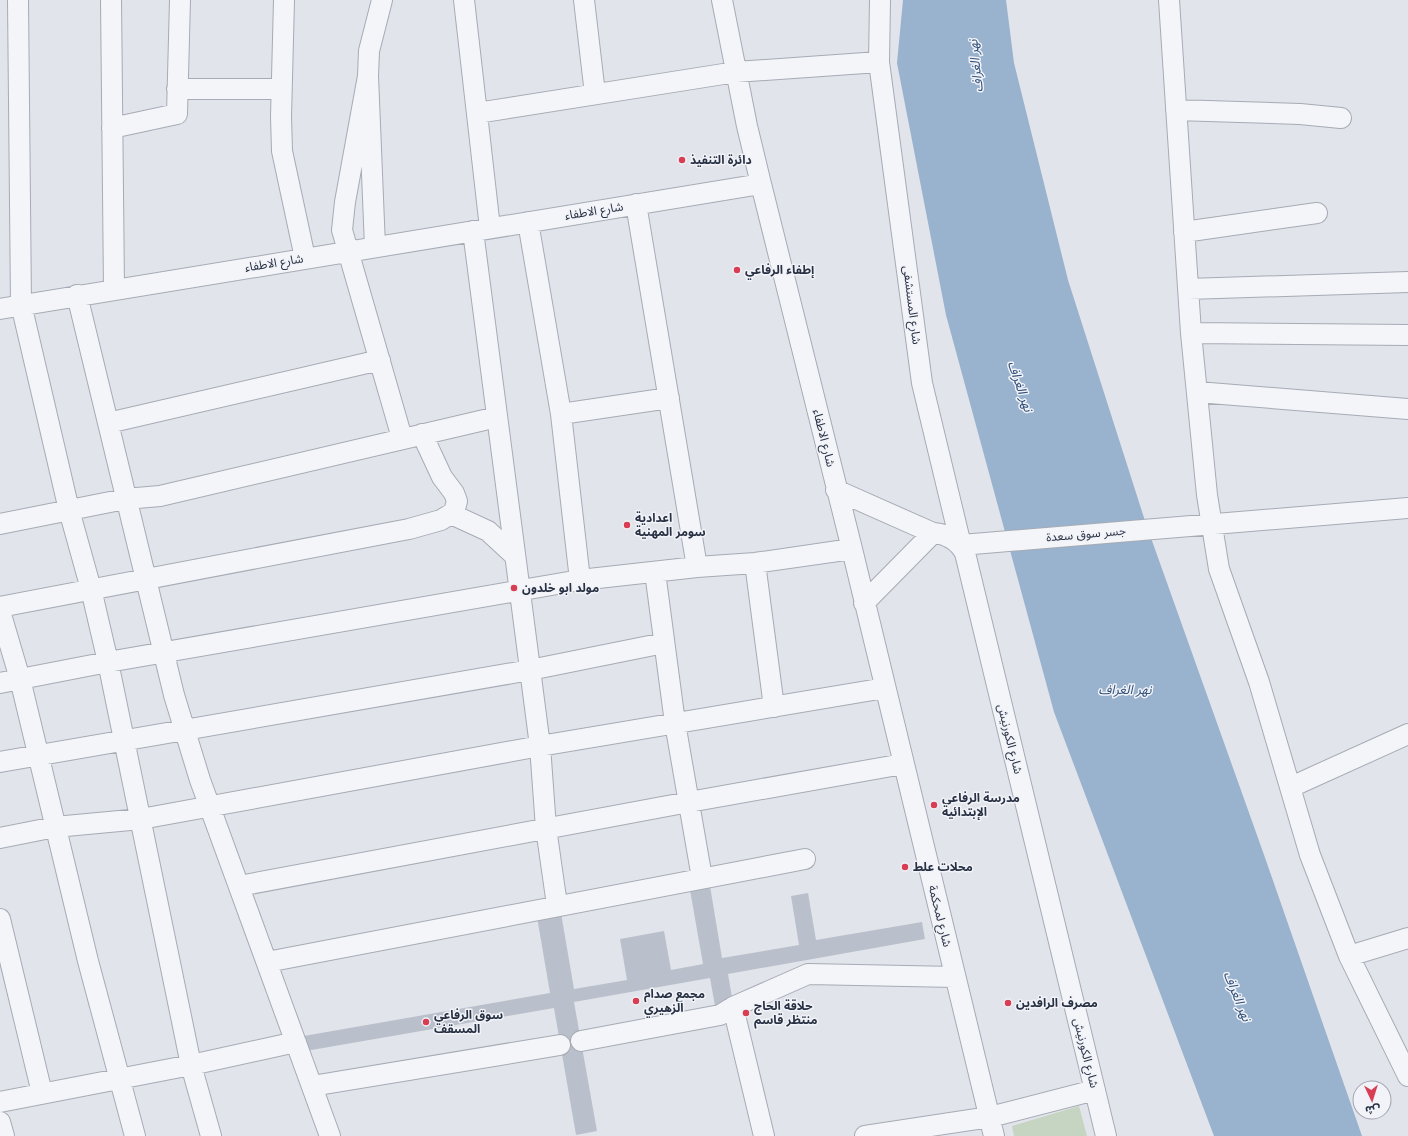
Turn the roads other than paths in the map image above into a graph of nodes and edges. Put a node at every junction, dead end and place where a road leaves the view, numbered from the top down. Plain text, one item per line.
1 (18, 0) edge
2 (111, 0) edge
3 (180, 0) edge
4 (284, 0) edge
5 (382, 0) edge
6 (464, 0) edge
7 (584, 0) edge
8 (722, 0) edge
9 (880, 0) edge
10 (1169, 0) edge
11 (879, 62) junction
12 (736, 72) junction
13 (368, 76) junction
14 (177, 89) junction
15 (282, 89) junction
16 (595, 94) junction
17 (1176, 110) junction
18 (477, 113) junction
19 (1340, 118) dead end
20 (112, 128) junction
21 (761, 184) junction
22 (636, 204) junction
23 (1317, 213) dead end
24 (528, 222) junction
25 (481, 230) junction
26 (1184, 232) junction
27 (375, 247) junction
28 (348, 251) junction
29 (305, 258) junction
30 (1408, 282) edge
31 (114, 289) junction
32 (1188, 289) junction
33 (77, 295) junction
34 (22, 304) junction
35 (0, 309) edge
36 (1191, 333) junction
37 (1408, 335) edge
38 (380, 360) junction
39 (1197, 392) junction
40 (668, 398) junction
41 (1408, 408) edge
42 (561, 414) junction
43 (497, 417) junction
44 (108, 423) junction
45 (422, 434) junction
46 (402, 438) junction
47 (836, 490) junction
48 (125, 499) junction
49 (1408, 508) edge
50 (69, 510) junction
51 (451, 514) junction
52 (1213, 523) junction
53 (0, 524) edge
54 (933, 533) junction
55 (961, 545) junction
56 (852, 549) junction
57 (514, 555) junction
58 (755, 563) junction
59 (697, 567) junction
60 (655, 572) junction
61 (145, 579) junction
62 (580, 580) junction
63 (91, 589) junction
64 (519, 590) junction
65 (864, 603) junction
66 (0, 607) edge
67 (0, 611) edge
68 (664, 643) junction
69 (163, 653) junction
70 (108, 662) junction
71 (530, 670) junction
72 (20, 679) junction
73 (0, 683) edge
74 (885, 688) junction
75 (774, 707) junction
76 (675, 723) junction
77 (184, 729) junction
78 (1408, 734) edge
79 (125, 741) junction
80 (540, 746) junction
81 (37, 756) junction
82 (0, 762) edge
83 (903, 764) junction
84 (1290, 788) junction
85 (688, 802) junction
86 (209, 805) junction
87 (141, 819) junction
88 (55, 827) junction
89 (546, 828) junction
90 (0, 838) edge
91 (805, 859) dead end
92 (702, 878) junction
93 (239, 886) junction
94 (557, 905) junction
95 (0, 919) edge
96 (1408, 938) edge
97 (1349, 956) junction
98 (267, 962) junction
99 (955, 977) junction
100 (733, 1007) junction
101 (581, 1041) dead end
102 (296, 1042) junction
103 (560, 1045) dead end
104 (191, 1065) junction
105 (1408, 1076) edge
106 (119, 1078) junction
107 (312, 1086) junction
108 (1095, 1090) junction
109 (42, 1093) junction
110 (0, 1102) edge
111 (990, 1117) junction
112 (0, 1122) edge
113 (4, 1136) edge
114 (135, 1136) edge
115 (211, 1136) edge
116 (330, 1136) edge
117 (764, 1136) edge
118 (866, 1136) edge
119 (994, 1136) edge
120 (1106, 1136) edge

1 - 34 street
2 - 20 street
3 - 14 street
4 - 15 street
5 - 13 street
6 - 18 street
7 - 16 street
8 - 12 street
9 - 11 street, شارع المستشفى
10 - 17 street
11 - 12 street
11 - 55 street, شارع المستشفى
12 - 16 street
12 - 21 street
13 - 27 street
13 - 28 street
14 - 15 street
14 - 20 street
15 - 29 street
16 - 18 street
17 - 19 street
17 - 26 street
18 - 25 street
20 - 31 street
21 - 22 street, شارع الاطفاء
21 - 47 street, شارع الاطفاء
22 - 24 street, شارع الاطفاء
22 - 40 street
23 - 26 street
24 - 25 street, شارع الاطفاء
24 - 42 street
25 - 27 street, شارع الاطفاء
25 - 43 street
26 - 32 street
27 - 28 street, شارع الاطفاء
28 - 29 street, شارع الاطفاء
28 - 38 street
29 - 31 street, شارع الاطفاء
30 - 32 street
31 - 33 street, شارع الاطفاء
32 - 36 street
33 - 34 street, شارع الاطفاء
33 - 44 street
34 - 35 street, شارع الاطفاء
34 - 50 street
36 - 37 street
36 - 39 street
38 - 44 street
38 - 46 street
39 - 41 street
39 - 52 street
40 - 42 street
40 - 59 street
42 - 62 street
43 - 45 street
43 - 57 street
44 - 48 street
45 - 46 street
45 - 51 street
46 - 48 street
47 - 54 street
47 - 56 street, شارع الاطفاء
48 - 50 street
48 - 61 street
49 - 52 street, جسر سوق سعدة
50 - 53 street
50 - 63 street
51 - 57 street
51 - 61 street
52 - 55 street, جسر سوق سعدة
52 - 84 street
54 - 55 street
54 - 65 street
55 - 108 street, شارع الكورنيش
56 - 58 street
56 - 65 street, شارع الاطفاء
57 - 64 street
58 - 59 street
58 - 75 street
59 - 60 street
60 - 62 street
60 - 68 street
61 - 63 street
61 - 69 street
62 - 64 street
63 - 66 street
63 - 70 street
64 - 69 street
64 - 71 street
65 - 74 street, شارع لمحكمة
67 - 72 street
68 - 71 street
68 - 76 street
69 - 70 street
69 - 77 street
70 - 72 street
70 - 79 street
71 - 77 street
71 - 80 street
72 - 73 street
72 - 81 street
74 - 75 street
74 - 83 street, شارع لمحكمة
75 - 76 street
76 - 80 street
76 - 85 street
77 - 79 street
77 - 86 street
78 - 84 street
79 - 81 street
79 - 87 street
80 - 86 street
80 - 89 street
81 - 82 street
81 - 88 street
83 - 85 street
83 - 99 street, شارع لمحكمة
84 - 97 street
85 - 89 street
85 - 92 street
86 - 87 street
86 - 93 street
87 - 88 street
87 - 104 street
88 - 90 street
88 - 106 street
89 - 93 street
89 - 94 street
91 - 92 street
92 - 94 street
93 - 98 street
94 - 98 street
95 - 109 street
96 - 97 street
97 - 105 street
98 - 102 street
99 - 100 street
99 - 111 street, شارع لمحكمة
100 - 101 street
100 - 117 street
102 - 104 street
102 - 107 street
103 - 107 street
104 - 106 street
104 - 115 street
106 - 109 street
106 - 114 street
107 - 116 street
108 - 111 street
108 - 120 street, شارع الكورنيش
109 - 110 street
111 - 118 street
111 - 119 street, شارع لمحكمة
112 - 113 street

